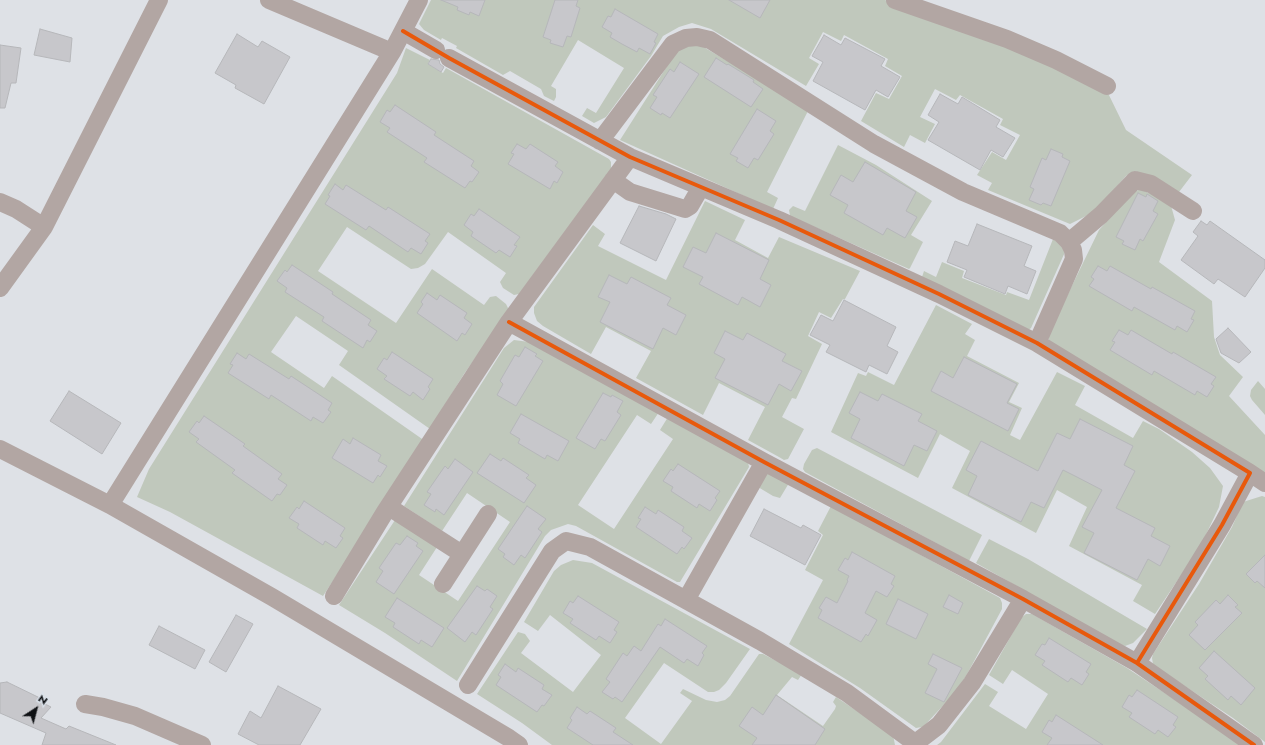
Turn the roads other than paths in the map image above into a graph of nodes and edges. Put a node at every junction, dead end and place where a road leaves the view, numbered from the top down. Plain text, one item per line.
1 (159, 0) edge
2 (269, 0) edge
3 (419, 0) edge
4 (895, 0) edge
5 (403, 31) junction
6 (392, 52) junction
7 (1107, 86) dead end
8 (600, 141) junction
9 (630, 157) junction
10 (613, 180) junction
11 (701, 187) junction
12 (0, 202) edge
13 (1193, 211) dead end
14 (44, 226) junction
15 (1069, 242) junction
16 (0, 288) edge
17 (509, 322) junction
18 (1037, 343) junction
19 (0, 449) edge
20 (764, 462) junction
21 (1250, 473) junction
22 (1265, 483) edge
23 (110, 505) junction
24 (389, 507) junction
25 (488, 514) dead end
26 (462, 554) junction
27 (443, 584) dead end
28 (334, 596) dead end
29 (1023, 599) junction
30 (686, 600) junction
31 (1137, 663) junction
32 (468, 685) dead end
33 (85, 704) dead end
34 (511, 743) edge
35 (914, 744) edge
36 (202, 745) edge
37 (1254, 745) edge

1 - 14 street
2 - 6 street
3 - 5 street
4 - 7 street
5 - 6 street
5 - 8 street
6 - 23 street
8 - 9 street
8 - 15 street
9 - 10 street
9 - 11 street
10 - 11 street
10 - 17 street
11 - 18 street
12 - 14 street
13 - 15 street
14 - 16 street
15 - 18 street
17 - 20 street
17 - 24 street
18 - 21 street
19 - 23 street
20 - 29 street
20 - 30 street
21 - 22 street
21 - 31 street
23 - 34 street
24 - 26 street
24 - 28 street
25 - 26 street
26 - 27 street
29 - 31 street
29 - 35 street
30 - 32 street
30 - 35 street
31 - 37 street
33 - 36 street

